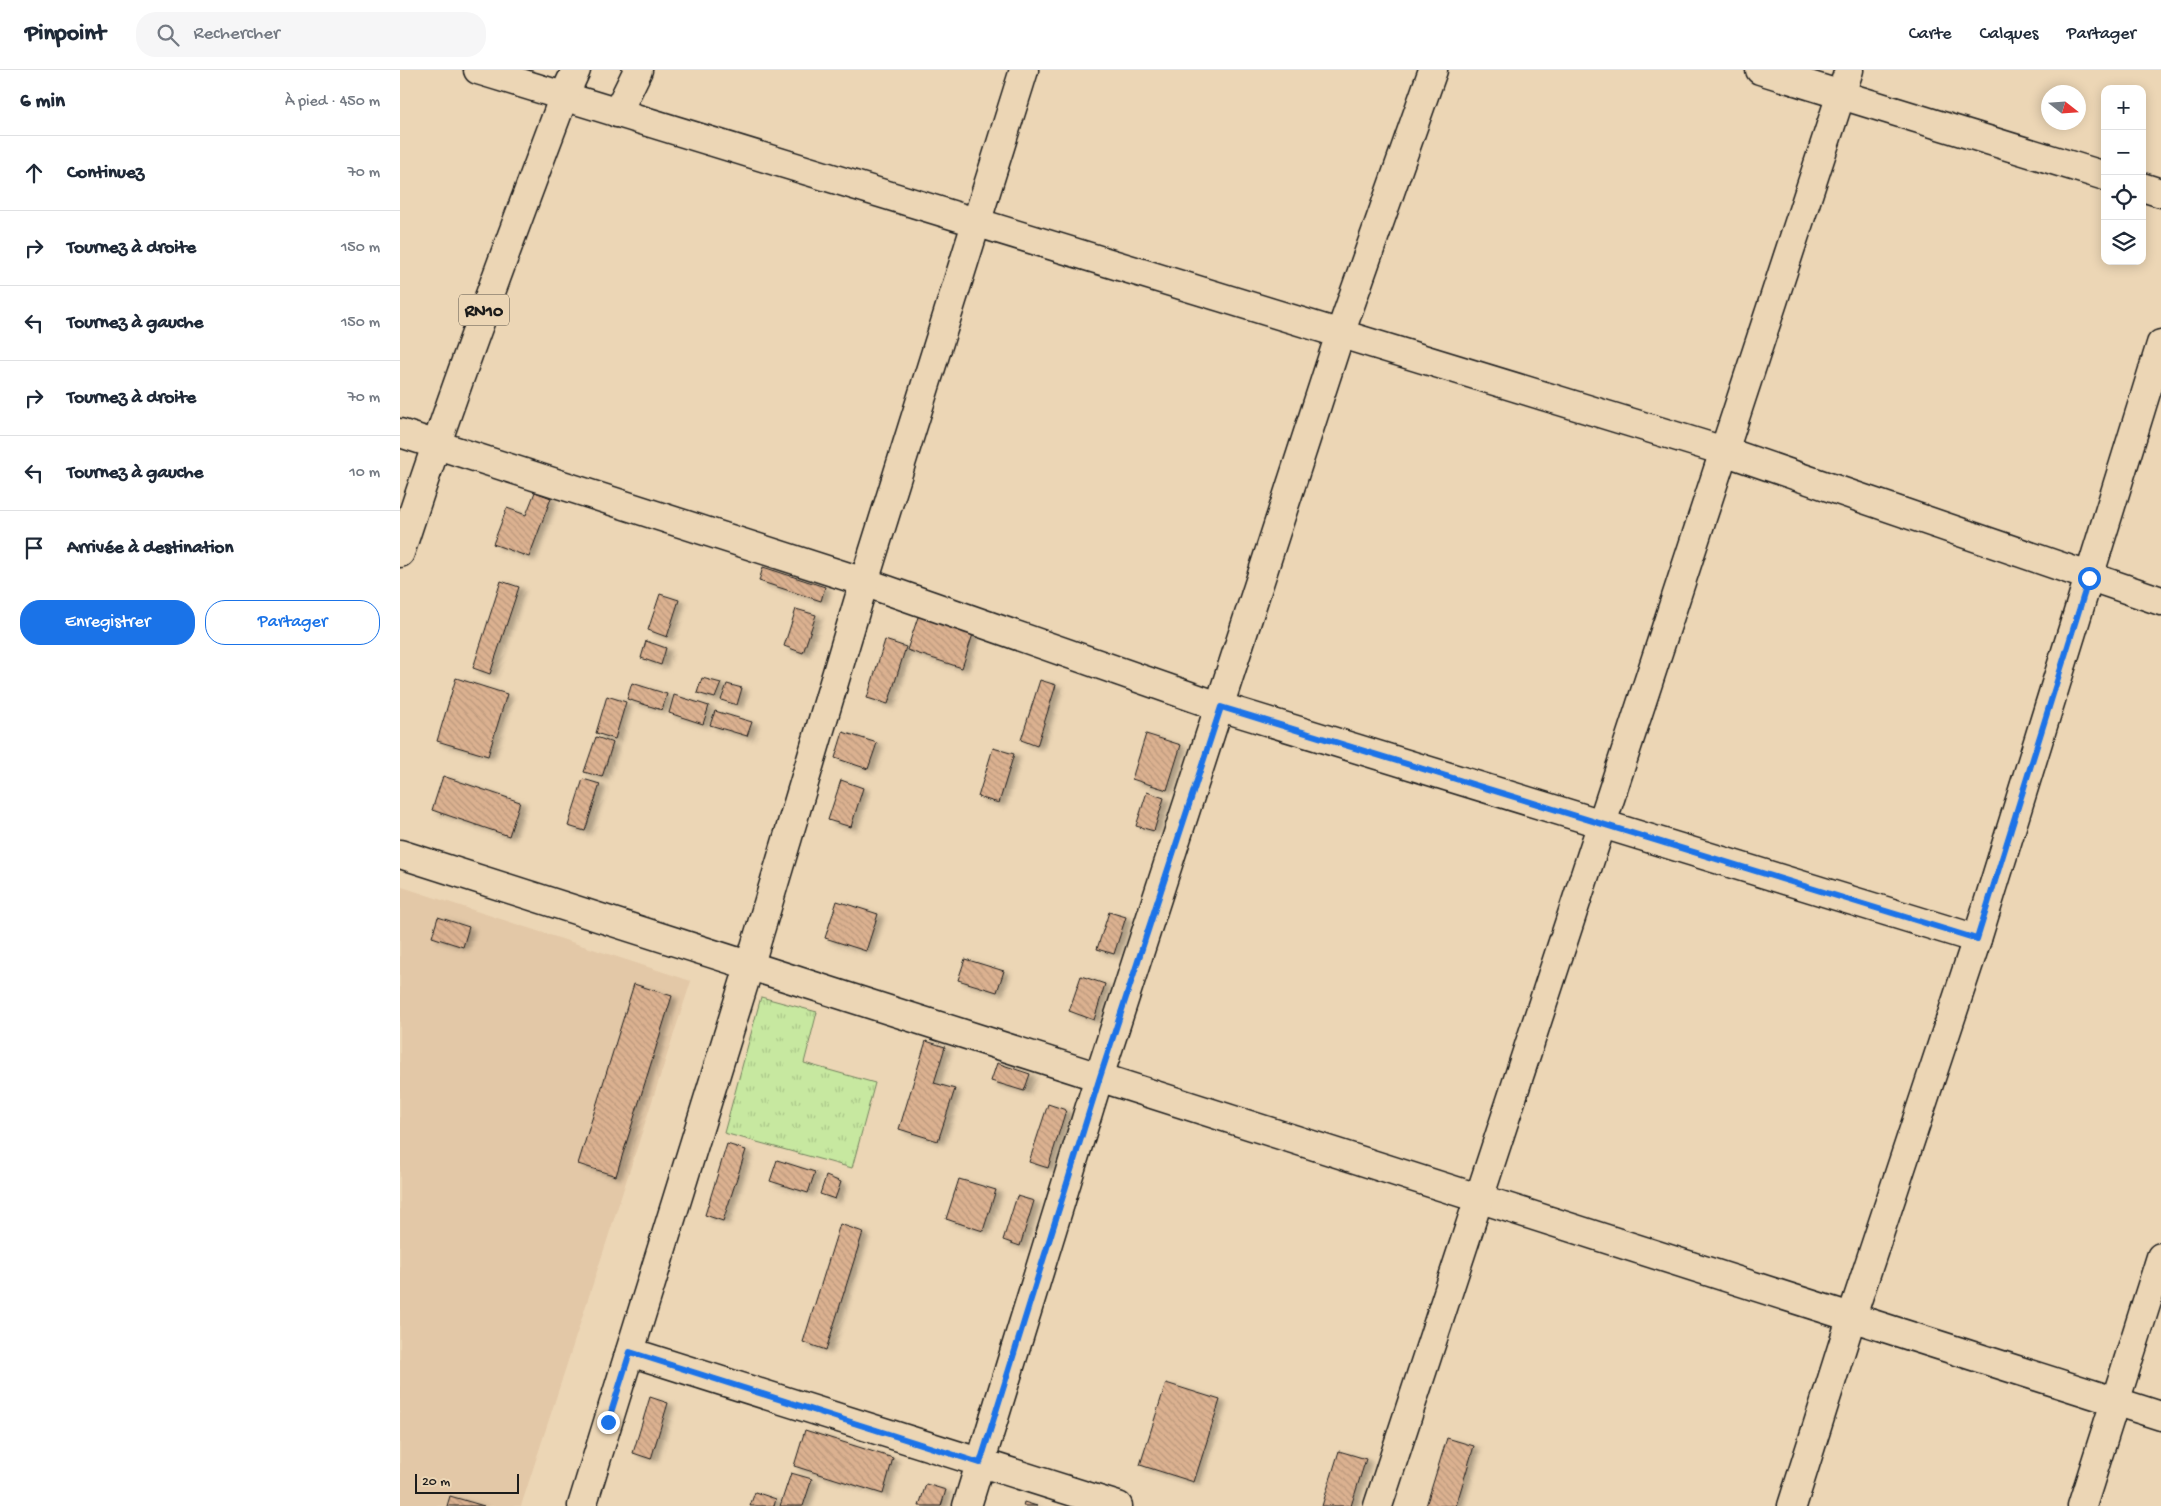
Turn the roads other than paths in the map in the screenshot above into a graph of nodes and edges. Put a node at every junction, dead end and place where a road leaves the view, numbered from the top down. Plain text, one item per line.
1 (478, 70) edge
2 (576, 70) edge
3 (638, 70) edge
4 (1024, 70) edge
5 (1433, 70) edge
6 (1760, 70) edge
7 (1845, 82) edge
8 (564, 96) junction
9 (617, 112) junction
10 (2102, 175) edge
11 (2146, 188) edge
12 (2161, 193) edge
13 (977, 223) junction
14 (1340, 334) junction
15 (2161, 344) edge
16 (400, 433) edge
17 (436, 444) junction
18 (1724, 451) junction
19 (400, 553) edge
20 (2089, 578) junction
21 (864, 582) junction
22 (2161, 601) edge
23 (1221, 707) junction
24 (1602, 824) junction
25 (400, 854) edge
26 (1977, 939) junction
27 (750, 964) junction
28 (1100, 1077) junction
29 (1479, 1199) junction
30 (2161, 1257) edge
31 (1851, 1319) junction
32 (630, 1352) junction
33 (2115, 1401) junction
34 (2161, 1416) edge
35 (980, 1463) junction
36 (582, 1506) edge
37 (967, 1506) edge
38 (1118, 1506) edge
39 (1378, 1506) edge
40 (1792, 1506) edge
41 (2082, 1506) edge

1 - 8 main road
2 - 8 main road, RN10
3 - 9 main road
4 - 13 main road
5 - 14 main road
6 - 7 main road
7 - 10 main road
7 - 18 main road
8 - 9 main road
8 - 17 main road, RN10
9 - 13 main road
11 - 12 main road
13 - 14 main road
13 - 21 main road
14 - 18 main road
14 - 23 main road
15 - 20 main road
16 - 17 main road
17 - 19 main road, RN10
17 - 21 main road
18 - 20 main road
18 - 24 main road
20 - 22 main road
20 - 26 main road
21 - 23 main road
21 - 27 main road
23 - 24 main road
23 - 28 main road
24 - 26 main road
24 - 29 main road
25 - 27 main road
26 - 31 main road
27 - 28 main road
27 - 32 main road
28 - 29 main road
28 - 35 main road
29 - 31 main road
29 - 39 main road
30 - 33 main road
31 - 33 main road
31 - 40 main road
32 - 35 main road
32 - 36 main road
33 - 34 main road
33 - 41 main road
35 - 37 main road
35 - 38 main road

